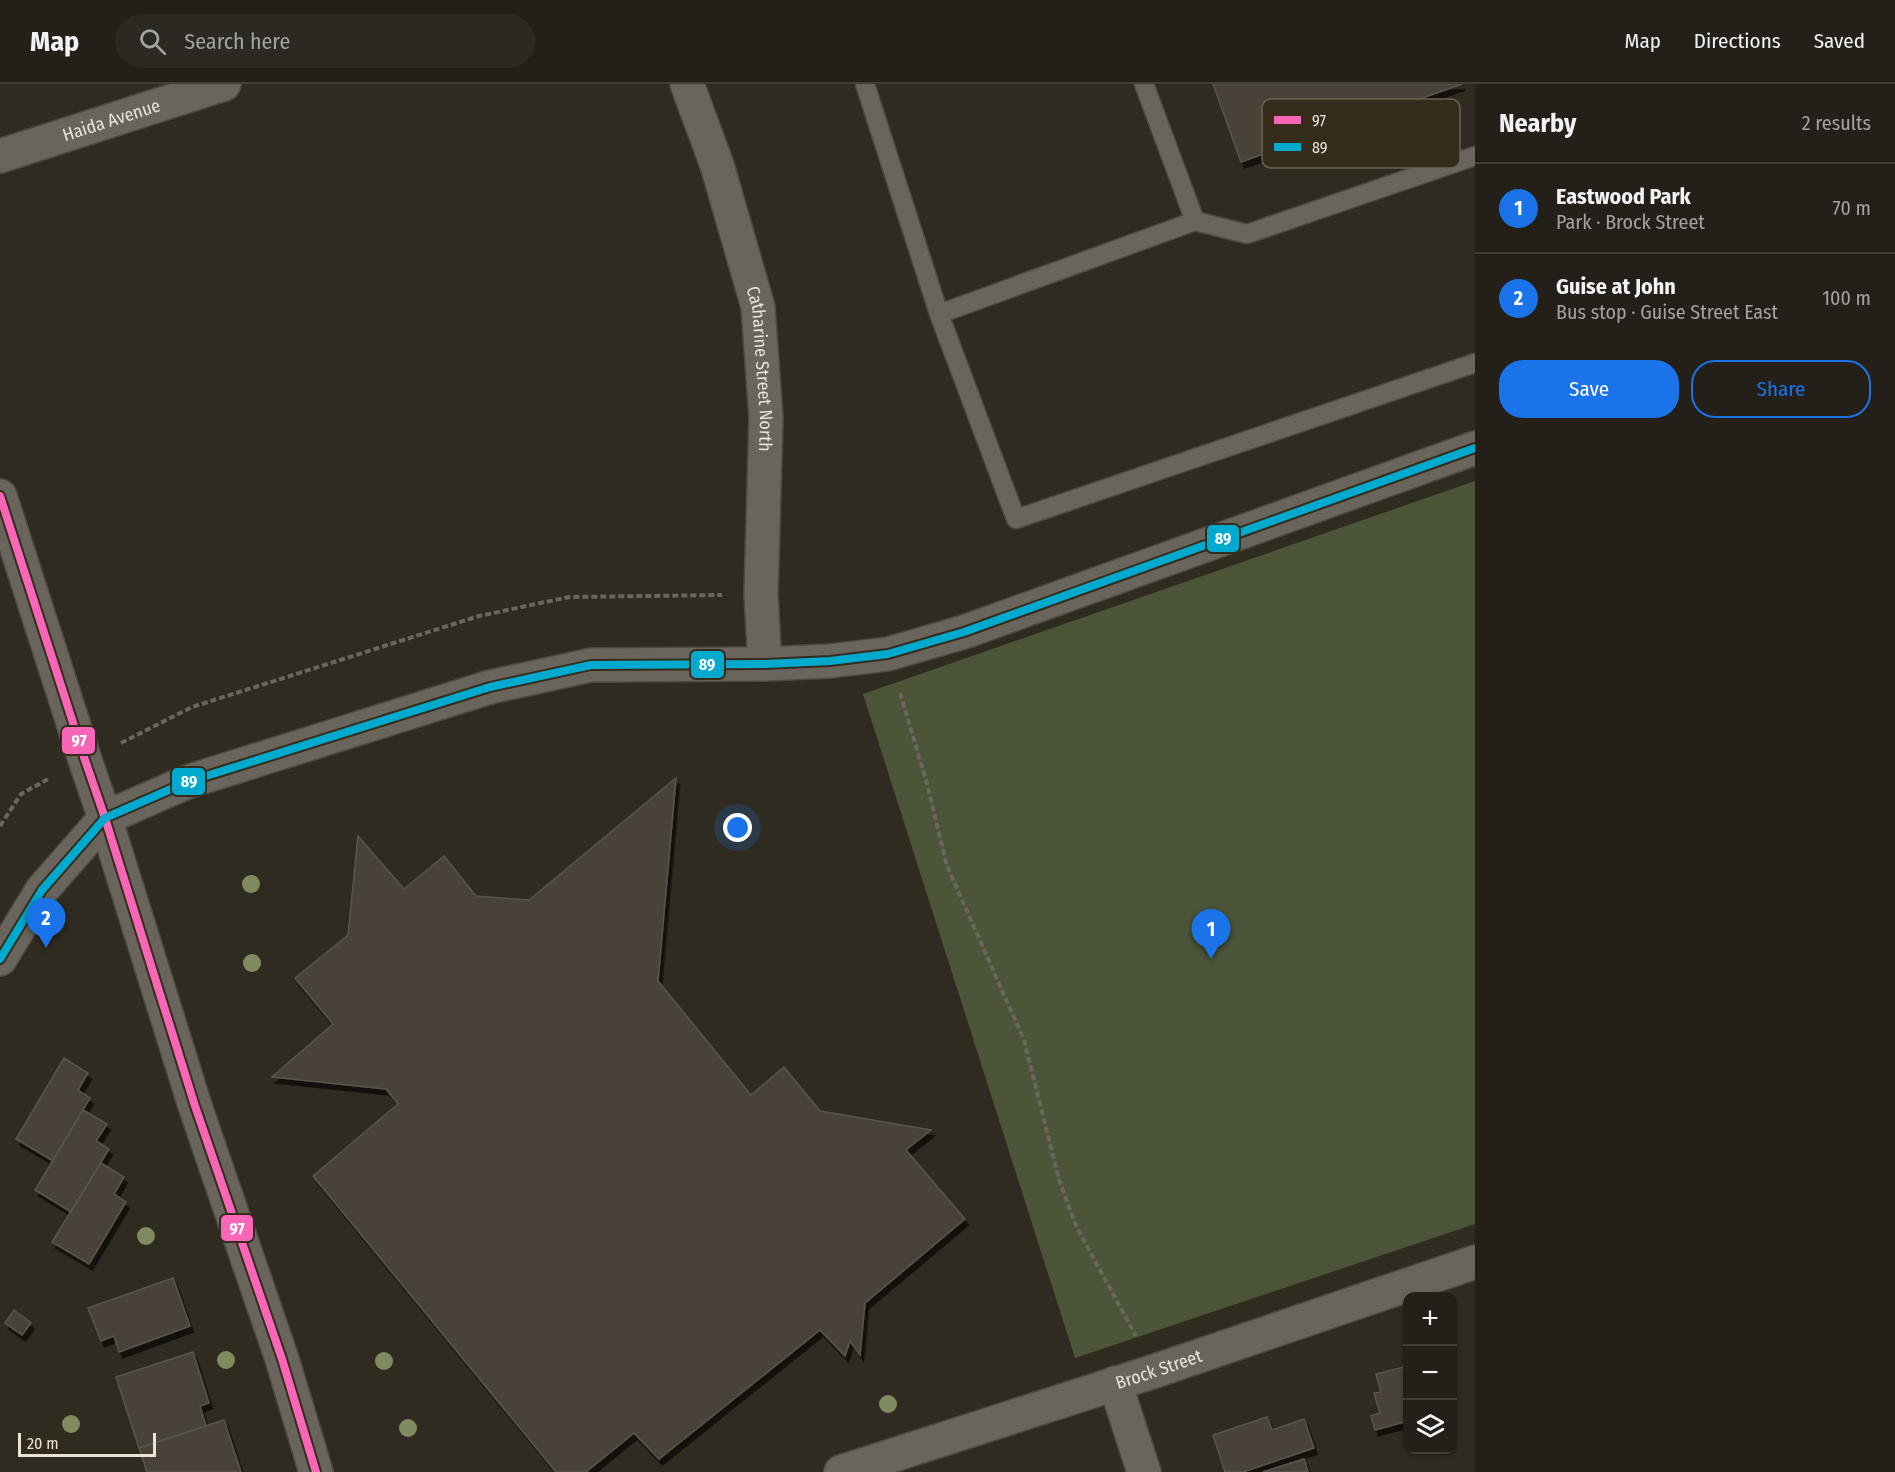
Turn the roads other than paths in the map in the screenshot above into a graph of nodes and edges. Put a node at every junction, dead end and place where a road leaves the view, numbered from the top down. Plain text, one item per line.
1 (224, 84) edge
2 (687, 84) edge
3 (865, 84) edge
4 (1144, 84) edge
5 (0, 156) edge
6 (1475, 156) edge
7 (1460, 161) edge
8 (1440, 168) edge
9 (1194, 221) junction
10 (939, 314) junction
11 (1475, 363) edge
12 (1475, 448) edge
13 (0, 496) edge
14 (765, 664) junction
15 (105, 818) junction
16 (0, 959) edge
17 (1475, 1262) edge
18 (1115, 1383) junction
19 (316, 1472) edge
20 (841, 1472) edge
21 (1144, 1472) edge

1 - 5 street, Haida Avenue
2 - 14 street, Catharine Street North
3 - 10 lane
4 - 9 lane
6 - 7 lane
8 - 9 lane
9 - 10 lane
10 - 11 lane
12 - 14 street
13 - 15 street
14 - 15 street
15 - 16 street
15 - 19 street
17 - 18 street, Brock Street
18 - 20 street, Brock Street
18 - 21 street

